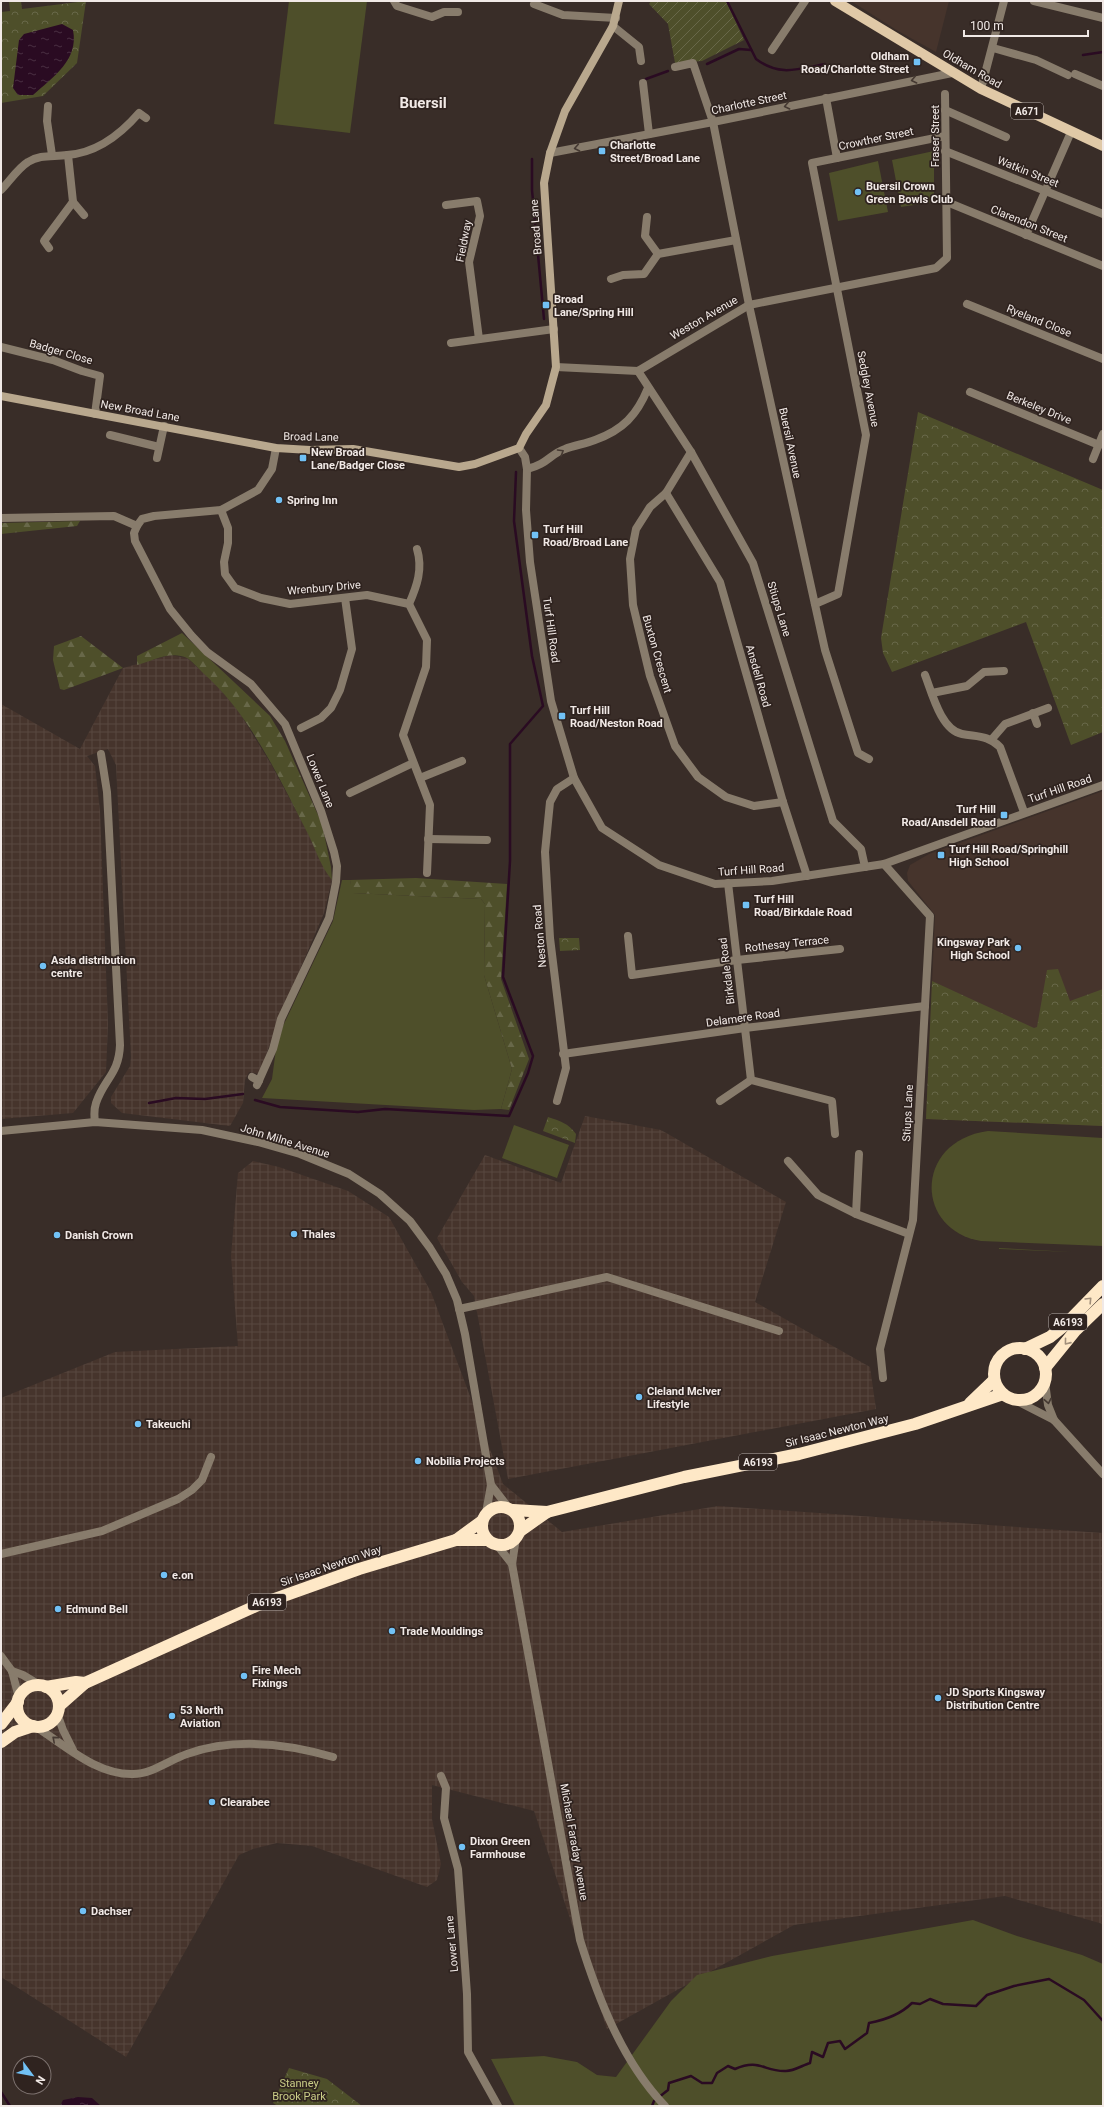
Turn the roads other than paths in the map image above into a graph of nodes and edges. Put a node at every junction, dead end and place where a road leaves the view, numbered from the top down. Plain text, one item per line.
1 (394, 1) edge
2 (619, 1) edge
3 (805, 1) edge
4 (835, 1) edge
5 (1004, 1) edge
6 (1034, 1) edge
7 (534, 4) dead end
8 (458, 12) dead end
9 (616, 18) junction
10 (1103, 18) edge
11 (613, 26) junction
12 (993, 48) junction
13 (772, 50) dead end
14 (641, 61) dead end
15 (675, 67) dead end
16 (952, 73) junction
17 (643, 83) dead end
18 (1103, 86) edge
19 (981, 90) junction
20 (946, 94) dead end
21 (826, 98) junction
22 (48, 106) dead end
23 (945, 110) junction
24 (146, 118) dead end
25 (713, 122) junction
26 (1072, 132) junction
27 (649, 134) junction
28 (945, 136) junction
29 (1006, 137) dead end
30 (1103, 144) edge
31 (945, 151) junction
32 (550, 153) junction
33 (52, 155) junction
34 (68, 156) junction
35 (837, 158) junction
36 (812, 164) joint
37 (1, 190) edge
38 (1046, 191) junction
39 (73, 202) junction
40 (947, 202) junction
41 (446, 205) dead end
42 (1103, 214) edge
43 (84, 215) dead end
44 (647, 217) dead end
45 (1026, 235) junction
46 (736, 240) junction
47 (44, 243) dead end
48 (658, 254) junction
49 (1103, 266) edge
50 (936, 268) joint
51 (611, 279) dead end
52 (837, 288) junction
53 (967, 304) dead end
54 (749, 305) junction
55 (554, 329) junction
56 (479, 339) junction
57 (451, 342) dead end
58 (1, 348) edge
59 (1103, 359) edge
60 (556, 367) junction
61 (638, 371) junction
62 (648, 388) junction
63 (970, 392) dead end
64 (1, 396) edge
65 (95, 414) junction
66 (164, 426) junction
67 (1103, 434) edge
68 (110, 435) dead end
69 (1099, 445) junction
70 (159, 447) junction
71 (276, 448) junction
72 (519, 448) junction
73 (691, 452) junction
74 (156, 458) dead end
75 (1094, 459) dead end
76 (527, 469) junction
77 (666, 493) junction
78 (221, 510) junction
79 (1, 518) edge
80 (137, 526) junction
81 (417, 549) dead end
82 (344, 598) junction
83 (409, 604) junction
84 (815, 604) junction
85 (1004, 671) dead end
86 (925, 675) dead end
87 (932, 693) junction
88 (1048, 708) dead end
89 (1033, 714) junction
90 (1037, 724) dead end
91 (301, 728) dead end
92 (992, 739) junction
93 (101, 754) dead end
94 (869, 759) dead end
95 (462, 761) dead end
96 (414, 763) junction
97 (420, 778) junction
98 (574, 778) junction
99 (1103, 786) edge
100 (350, 793) dead end
101 (783, 802) junction
102 (1024, 812) junction
103 (428, 838) junction
104 (487, 840) dead end
105 (884, 864) junction
106 (865, 867) junction
107 (427, 873) dead end
108 (807, 876) junction
109 (728, 883) junction
110 (628, 936) dead end
111 (840, 950) dead end
112 (737, 960) junction
113 (925, 1006) junction
114 (745, 1028) junction
115 (563, 1054) junction
116 (751, 1080) junction
117 (256, 1081) dead end
118 (557, 1101) dead end
119 (720, 1101) dead end
120 (95, 1122) junction
121 (1, 1131) edge
122 (835, 1134) dead end
123 (859, 1154) dead end
124 (788, 1161) dead end
125 (856, 1214) junction
126 (909, 1234) junction
127 (1103, 1286) edge
128 (1103, 1304) edge
129 (459, 1309) junction
130 (779, 1331) dead end
131 (1026, 1349) junction
132 (1045, 1368) junction
133 (883, 1378) dead end
134 (994, 1380) junction
135 (1045, 1382) junction
136 (1003, 1394) junction
137 (1015, 1400) junction
138 (967, 1406) junction
139 (1054, 1420) junction
140 (211, 1457) dead end
141 (1103, 1474) edge
142 (491, 1485) junction
143 (510, 1508) junction
144 (547, 1512) junction
145 (484, 1517) junction
146 (518, 1534) junction
147 (456, 1540) junction
148 (492, 1542) junction
149 (1, 1554) edge
150 (512, 1564) junction
151 (1, 1656) edge
152 (12, 1671) junction
153 (85, 1683) junction
154 (44, 1686) junction
155 (18, 1700) junction
156 (58, 1710) junction
157 (1, 1724) edge
158 (35, 1727) junction
159 (1, 1742) edge
160 (73, 1751) junction
161 (333, 1757) dead end
162 (441, 1776) dead end
163 (663, 2104) edge
164 (498, 2106) edge

1 - 8 street
2 - 9 main road, Broad Lane
3 - 13 street
4 - 16 main road, Oldham Road / A671
5 - 12 street
6 - 10 street
7 - 9 street
9 - 11 main road, Broad Lane
11 - 14 street
11 - 32 main road, Broad Lane
12 - 18 street
12 - 19 street
15 - 25 street, Buersil Avenue
16 - 19 main road, Oldham Road / A671
16 -> 21 street, Charlotte Street
17 - 27 street
19 - 26 main road, Oldham Road / A671
20 - 23 street, Fraser Street
21 -> 25 street, Charlotte Street
21 - 35 street
22 - 33 street
23 - 28 street, Fraser Street
23 - 29 street
24 - 34 street
25 - 27 street, Charlotte Street
25 - 46 street, Buersil Avenue
26 - 30 main road, Oldham Road / A671
26 - 38 street
27 -> 32 street, Charlotte Street
28 - 31 street, Fraser Street
28 - 35 street, Crowther Street
31 - 38 street, Watkin Street
31 - 40 street, Fraser Street
32 - 55 main road, Broad Lane
33 - 34 street
33 - 37 street
34 - 39 street
35 - 36 street, Crowther Street
36 - 52 street, Sedgley Avenue
38 - 42 street, Watkin Street
38 - 45 street
39 - 43 street
39 - 47 street
40 - 45 street, Clarendon Street
40 - 50 street, Fraser Street
41 - 56 street, Fieldway
44 - 48 street
45 - 49 street, Clarendon Street
46 - 48 street
46 - 54 street, Buersil Avenue
48 - 51 street
50 - 52 street, Weston Avenue
52 - 54 street, Weston Avenue
52 - 84 street, Sedgley Avenue
53 - 59 street, Ryeland Close
54 - 61 street, Weston Avenue
54 - 84 street, Buersil Avenue
55 - 56 street
55 - 60 main road, Broad Lane
56 - 57 street
58 - 65 street, Badger Close
60 - 61 street
60 - 72 main road, Broad Lane
61 - 62 street, Stiups Lane
62 - 73 street, Stiups Lane
76 -> 62 street
63 - 69 street, Berkeley Drive
64 - 65 main road, New Broad Lane
65 - 66 main road, New Broad Lane
66 - 70 street
66 - 71 main road, New Broad Lane
67 - 69 street
68 - 70 street
69 - 75 street
70 - 74 street
71 - 72 main road, Broad Lane
71 - 78 street, Broad Lane
72 - 76 street, Turf Hill Road
73 - 77 street, Buxton Crescent
73 - 106 street, Stiups Lane
76 - 98 street, Turf Hill Road
77 - 101 street, Ansdell Road
77 - 101 street, Buxton Crescent
78 - 80 street, Broad Lane
78 - 82 street, Wrenbury Drive
79 - 80 street
80 - 117 street, Lower Lane
81 - 83 street
82 - 83 street, Wrenbury Drive
82 - 91 street
83 - 96 street
84 - 94 street, Buersil Avenue
85 - 87 street
86 - 87 street
87 - 92 street
88 - 89 street
89 - 90 street
89 - 92 street
92 - 102 street
93 - 120 street
95 - 97 street
96 - 97 street
96 - 100 street
97 - 103 street
98 - 109 street, Turf Hill Road
98 - 115 street, Neston Road
99 - 102 street, Turf Hill Road
101 - 108 street, Ansdell Road
102 - 105 street, Turf Hill Road
103 - 104 street
103 - 107 street
105 - 106 street, Turf Hill Road
105 - 113 street, Stiups Lane
106 - 108 street, Turf Hill Road
108 - 109 street, Turf Hill Road
109 - 112 street, Birkdale Road
110 - 112 street, Rothesay Terrace
111 - 112 street, Rothesay Terrace
112 - 114 street, Birkdale Road
113 - 114 street, Delamere Road
113 - 126 street, Stiups Lane
114 - 115 street, Delamere Road
114 - 116 street, Birkdale Road
115 - 118 street, Neston Road
116 - 119 street
116 - 122 street
120 - 121 street, John Milne Avenue
120 - 129 street, John Milne Avenue
123 - 125 street
124 - 125 street
125 - 126 street
126 - 133 street, Stiups Lane
131 -> 127 highway, A6193
128 -> 132 highway, A6193
129 - 130 street
129 - 142 street, John Milne Avenue
131 - 132 highway
131 - 134 highway, A6193
132 - 135 highway
134 - 136 highway
134 - 138 highway, Sir Isaac Newton Way / A6193
135 - 137 highway
135 -> 139 street
136 - 137 highway
136 - 138 highway, Sir Isaac Newton Way / A6193
137 - 139 street
138 - 144 highway, Sir Isaac Newton Way / A6193
139 - 141 street
140 - 149 street
142 - 143 street, John Milne Avenue
142 - 145 street, John Milne Avenue
143 - 144 highway, Sir Isaac Newton Way / A6193
143 - 145 highway, A6193
143 - 146 highway
144 - 146 highway, Sir Isaac Newton Way / A6193
145 - 147 highway, Sir Isaac Newton Way
145 - 148 highway
146 - 148 highway, A6193
146 - 150 street
147 - 148 highway, Sir Isaac Newton Way
147 - 153 highway, Sir Isaac Newton Way / A6193
148 - 150 street
150 - 163 street, Michael Faraday Avenue
151 - 152 street
152 - 154 street
152 - 155 street
153 - 154 highway, Sir Isaac Newton Way / A6193
153 - 156 highway, Sir Isaac Newton Way / A6193
154 - 155 highway, A6193
154 - 156 highway
155 - 157 highway, A6193
155 - 158 highway
156 - 158 highway, A6193
156 - 160 street
158 - 159 highway, A6193
160 -> 158 street
160 - 161 street
162 - 164 street, Lower Lane

